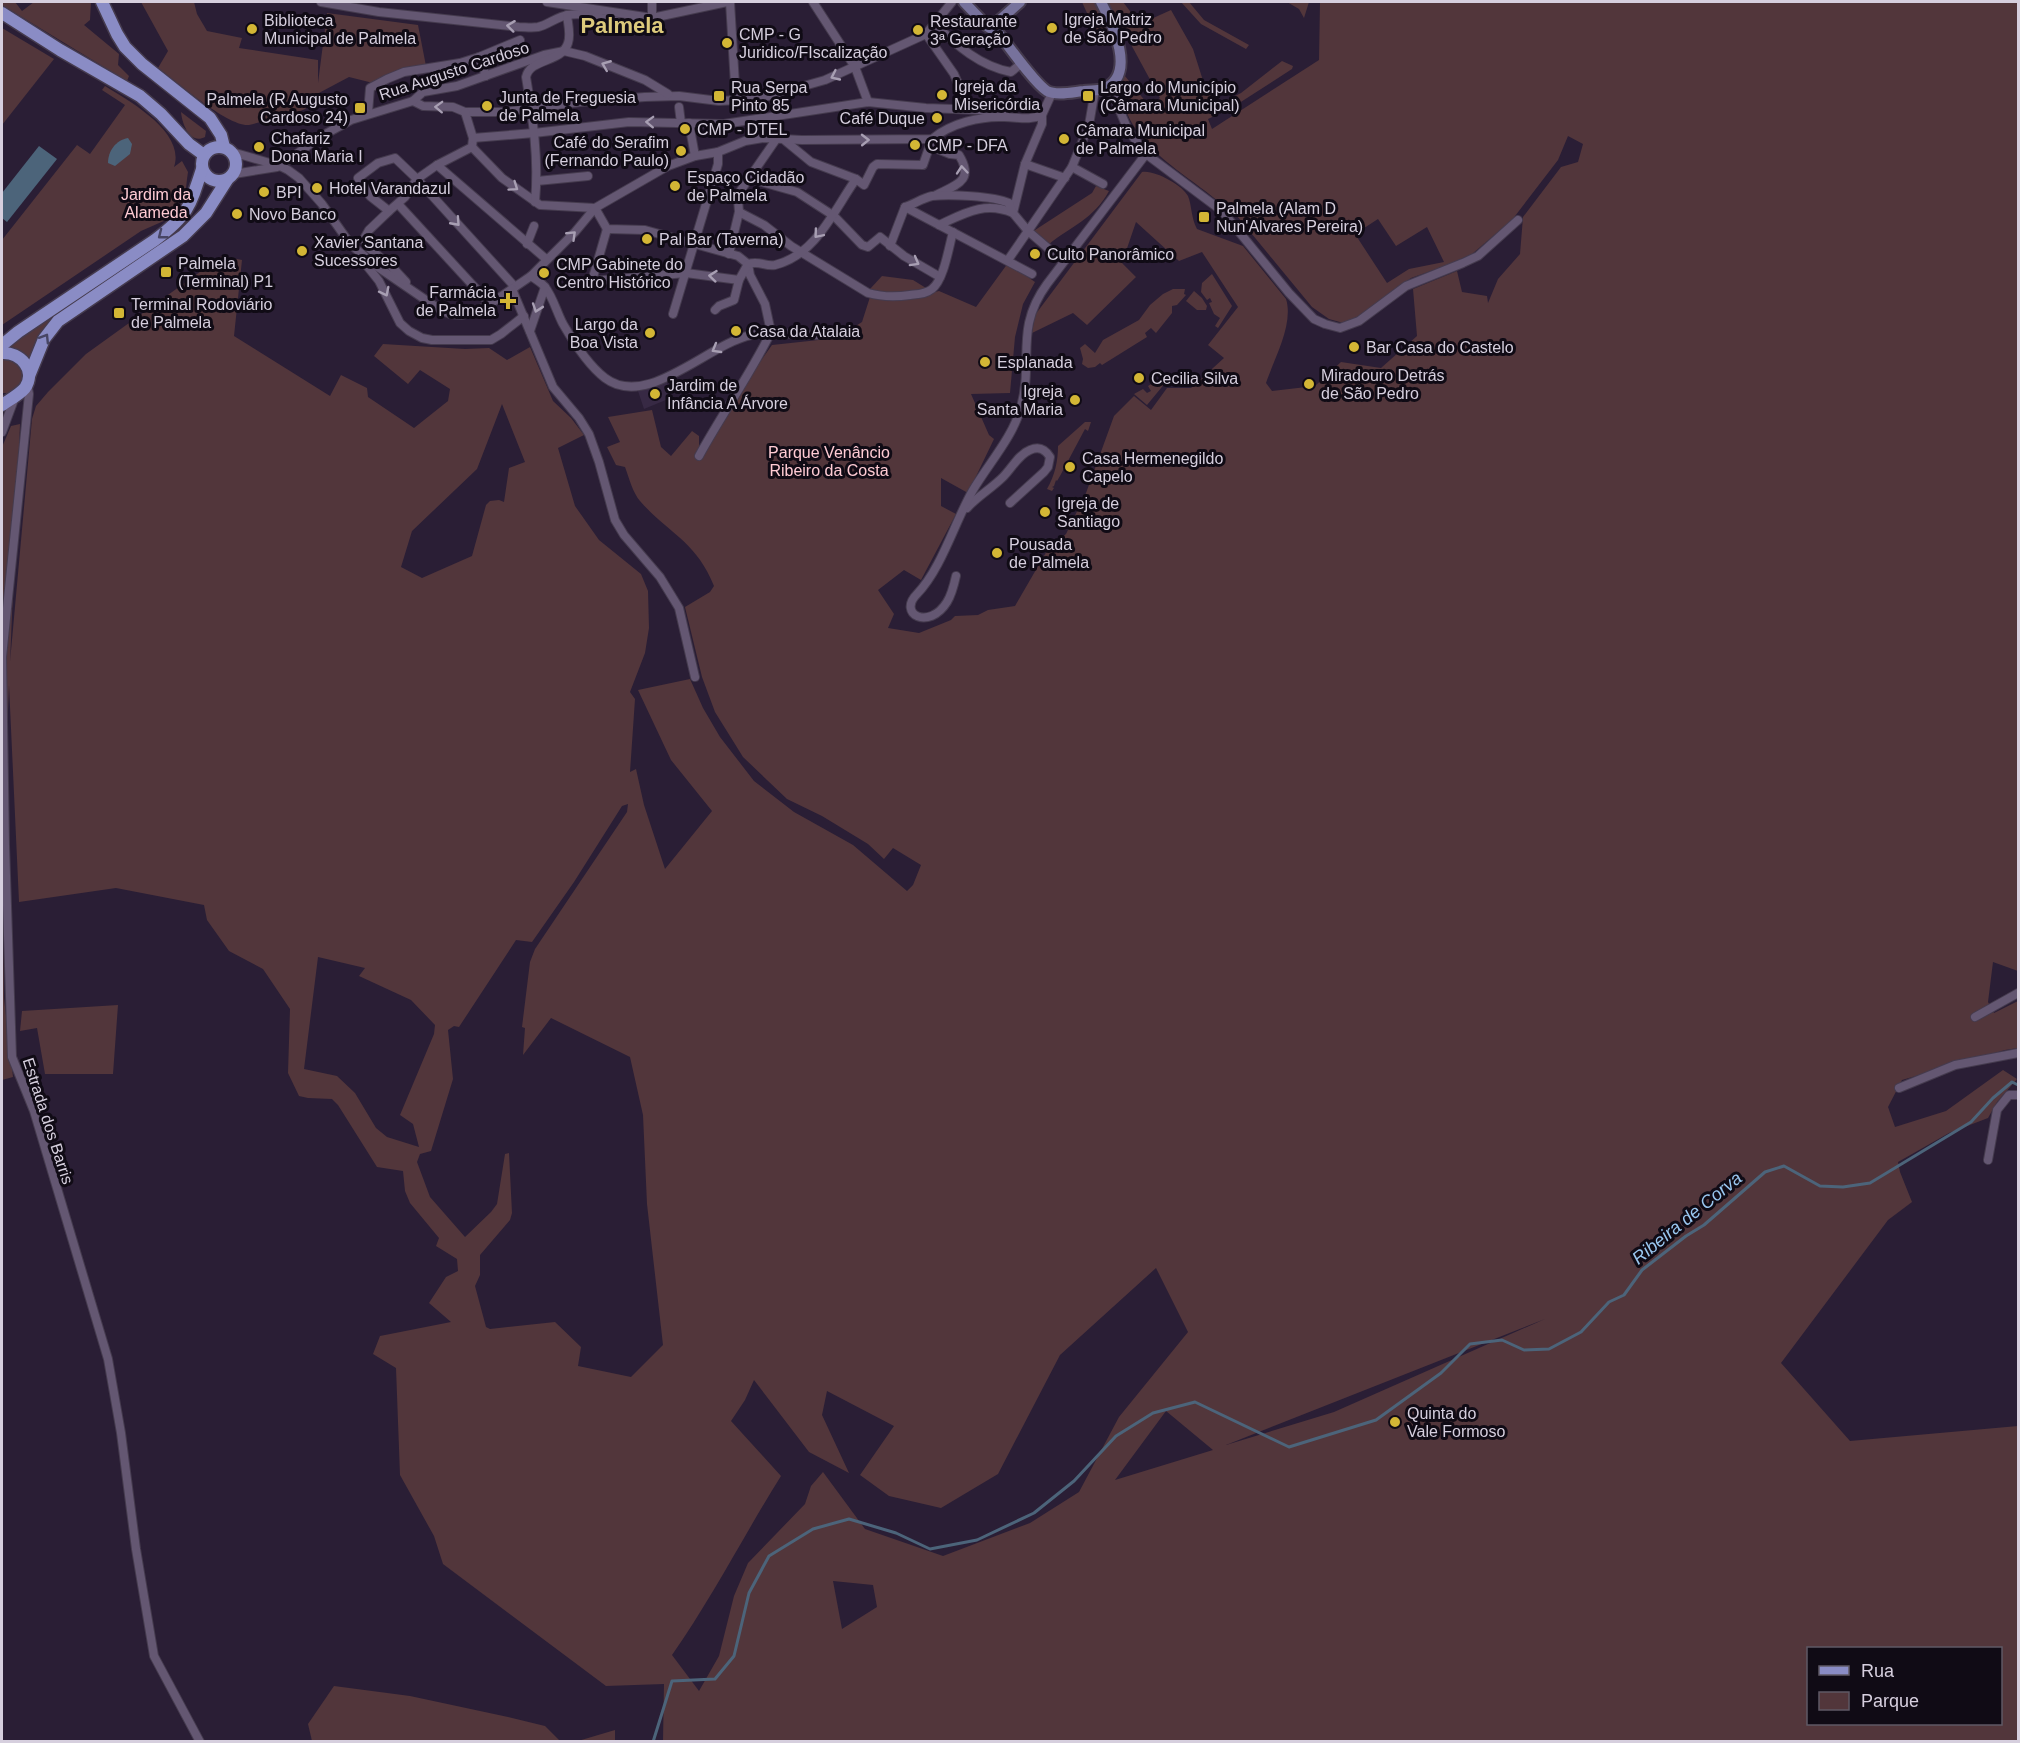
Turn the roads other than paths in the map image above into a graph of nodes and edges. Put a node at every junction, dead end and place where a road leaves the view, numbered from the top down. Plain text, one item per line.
1 (102, 2) edge
2 (321, 2) edge
3 (380, 2) edge
4 (548, 2) edge
5 (652, 2) edge
6 (728, 2) edge
7 (813, 2) edge
8 (952, 2) edge
9 (964, 2) edge
10 (1020, 2) edge
11 (1101, 2) edge
12 (580, 4) edge
13 (379, 12) junction
14 (2, 13) edge
15 (567, 15) junction
16 (652, 18) junction
17 (935, 24) junction
18 (993, 26) junction
19 (926, 34) junction
20 (520, 40) dead end
21 (564, 51) junction
22 (479, 57) junction
23 (1022, 63) junction
24 (855, 67) junction
25 (486, 76) junction
26 (1110, 85) junction
27 (1095, 90) junction
28 (1052, 93) junction
29 (679, 96) junction
30 (413, 101) junction
31 (736, 101) junction
32 (868, 102) junction
33 (679, 107) dead end
34 (969, 109) junction
35 (531, 110) junction
36 (465, 112) junction
37 (368, 113) junction
38 (1042, 115) junction
39 (1021, 118) junction
40 (685, 123) junction
41 (534, 133) junction
42 (779, 138) junction
43 (933, 139) junction
44 (472, 142) junction
45 (228, 150) junction
46 (718, 152) junction
47 (1146, 154) junction
48 (204, 155) junction
49 (695, 156) junction
50 (1025, 164) junction
51 (437, 165) junction
52 (280, 166) junction
53 (1072, 167) junction
54 (202, 169) junction
55 (588, 176) dead end
56 (231, 177) junction
57 (748, 178) junction
58 (1065, 178) junction
59 (417, 179) junction
60 (856, 179) junction
61 (537, 181) junction
62 (1103, 184) dead end
63 (932, 196) junction
64 (535, 202) junction
65 (398, 204) junction
66 (905, 207) junction
67 (595, 208) junction
68 (389, 211) junction
69 (739, 212) junction
70 (1013, 213) junction
71 (834, 216) junction
72 (1518, 220) dead end
73 (939, 225) junction
74 (534, 226) dead end
75 (607, 229) junction
76 (1028, 231) junction
77 (953, 232) junction
78 (693, 243) junction
79 (527, 244) junction
80 (351, 245) junction
81 (890, 246) junction
82 (800, 251) junction
83 (729, 254) junction
84 (1056, 255) dead end
85 (546, 259) junction
86 (1008, 260) junction
87 (748, 264) junction
88 (686, 273) junction
89 (1032, 274) dead end
90 (531, 276) junction
91 (940, 277) junction
92 (739, 280) junction
93 (545, 286) junction
94 (513, 287) junction
95 (417, 294) junction
96 (490, 304) junction
97 (715, 310) dead end
98 (673, 314) dead end
99 (524, 316) junction
100 (530, 330) junction
101 (771, 332) junction
102 (824, 335) dead end
103 (2, 345) edge
104 (2, 353) edge
105 (28, 379) junction
106 (16, 396) junction
107 (2, 398) edge
108 (2, 405) edge
109 (25, 416) junction
110 (2, 432) edge
111 (699, 456) dead end
112 (1010, 503) dead end
113 (962, 513) junction
114 (956, 576) dead end
115 (694, 677) dead end
116 (2019, 993) edge
117 (1975, 1017) dead end
118 (2019, 1053) edge
119 (1899, 1088) dead end
120 (2019, 1095) edge
121 (1988, 1160) dead end
122 (200, 1742) edge

1 - 45 main road
2 - 13 street
3 - 13 street
4 - 12 street
5 - 16 street
6 - 16 street
6 - 31 street
7 - 24 street
8 - 17 street
9 - 18 street
10 - 18 street
11 - 26 street
12 - 16 street
15 -> 13 street
14 - 48 main road
15 - 16 street
15 - 21 street
17 - 19 street
17 - 23 street
18 - 23 street
19 - 24 street
19 - 34 street
20 - 22 street
21 - 25 street, Rua Augusto Cardoso
29 -> 21 street, Rua Augusto Cardoso
21 - 35 street
22 - 25 street
22 - 37 street
23 - 28 street
24 -> 31 street
24 - 32 street
25 - 30 street, Rua Augusto Cardoso
26 - 27 street
26 - 47 street
27 - 28 street
27 - 53 street
28 - 38 street
29 - 31 street
29 - 35 street
36 -> 30 street
30 - 37 street, Rua Augusto Cardoso
32 - 34 street
32 - 40 street
33 - 40 street
34 - 39 street
35 - 36 street
35 - 41 street
36 - 44 street
37 - 52 street, Rua Augusto Cardoso
38 - 39 street
38 - 50 street
39 - 43 street
40 -> 41 street
40 - 49 street
41 - 44 street
41 - 61 street
42 -> 43 street
42 - 46 street
42 - 57 street
42 - 60 street
43 - 60 street
63 -> 43 street
44 - 51 street
44 -> 64 street
45 - 48 main road
45 - 52 street
45 - 56 main road
46 - 49 street
46 - 78 street
47 - 72 street
47 - 113 street
48 - 54 main road
49 - 67 street
50 - 58 street
50 - 70 street
51 - 59 street
51 - 79 street
52 - 56 street
52 - 80 street
53 - 58 street
53 - 62 street
54 - 56 main road
54 -> 103 main road
55 - 61 street
105 -> 56 main road
57 - 69 street
57 - 71 street
58 - 76 street
59 - 65 street
59 - 68 street
59 -> 94 street
60 - 71 street
61 - 64 street
63 - 66 street
63 - 70 street
64 - 67 street
65 - 68 street
65 - 96 street
66 - 73 street
66 - 81 street
67 - 75 street
85 -> 67 street
68 - 95 street
69 - 82 street
69 - 83 street
70 - 73 street
70 - 76 street
71 - 81 street
71 -> 82 street
73 - 77 street
74 - 79 street
75 - 78 street
75 - 88 street
76 - 84 street
76 - 86 street
77 - 86 street
77 - 91 street
78 - 83 street
78 - 88 street
79 - 85 street
80 - 95 street
80 -> 99 street
81 -> 91 street
82 - 87 street
82 - 91 street
83 - 87 street
85 - 90 street
86 - 89 street
87 - 92 street
87 - 101 street
92 -> 88 street
88 - 98 street
90 - 93 street
90 - 94 street
92 - 97 street
93 -> 100 street
101 -> 93 street
94 - 96 street
94 - 99 street
95 - 96 street
99 - 100 street
100 - 115 street
101 - 102 street
101 - 111 street
104 - 105 main road
105 - 106 main road
105 - 109 street, Estrada dos Barris
106 - 107 main road
106 - 108 main road
106 - 109 street, Estrada dos Barris
106 - 110 street
109 - 122 street, Estrada dos Barris
112 - 113 street
113 - 114 street
116 - 117 street
118 - 119 street
120 - 121 street

